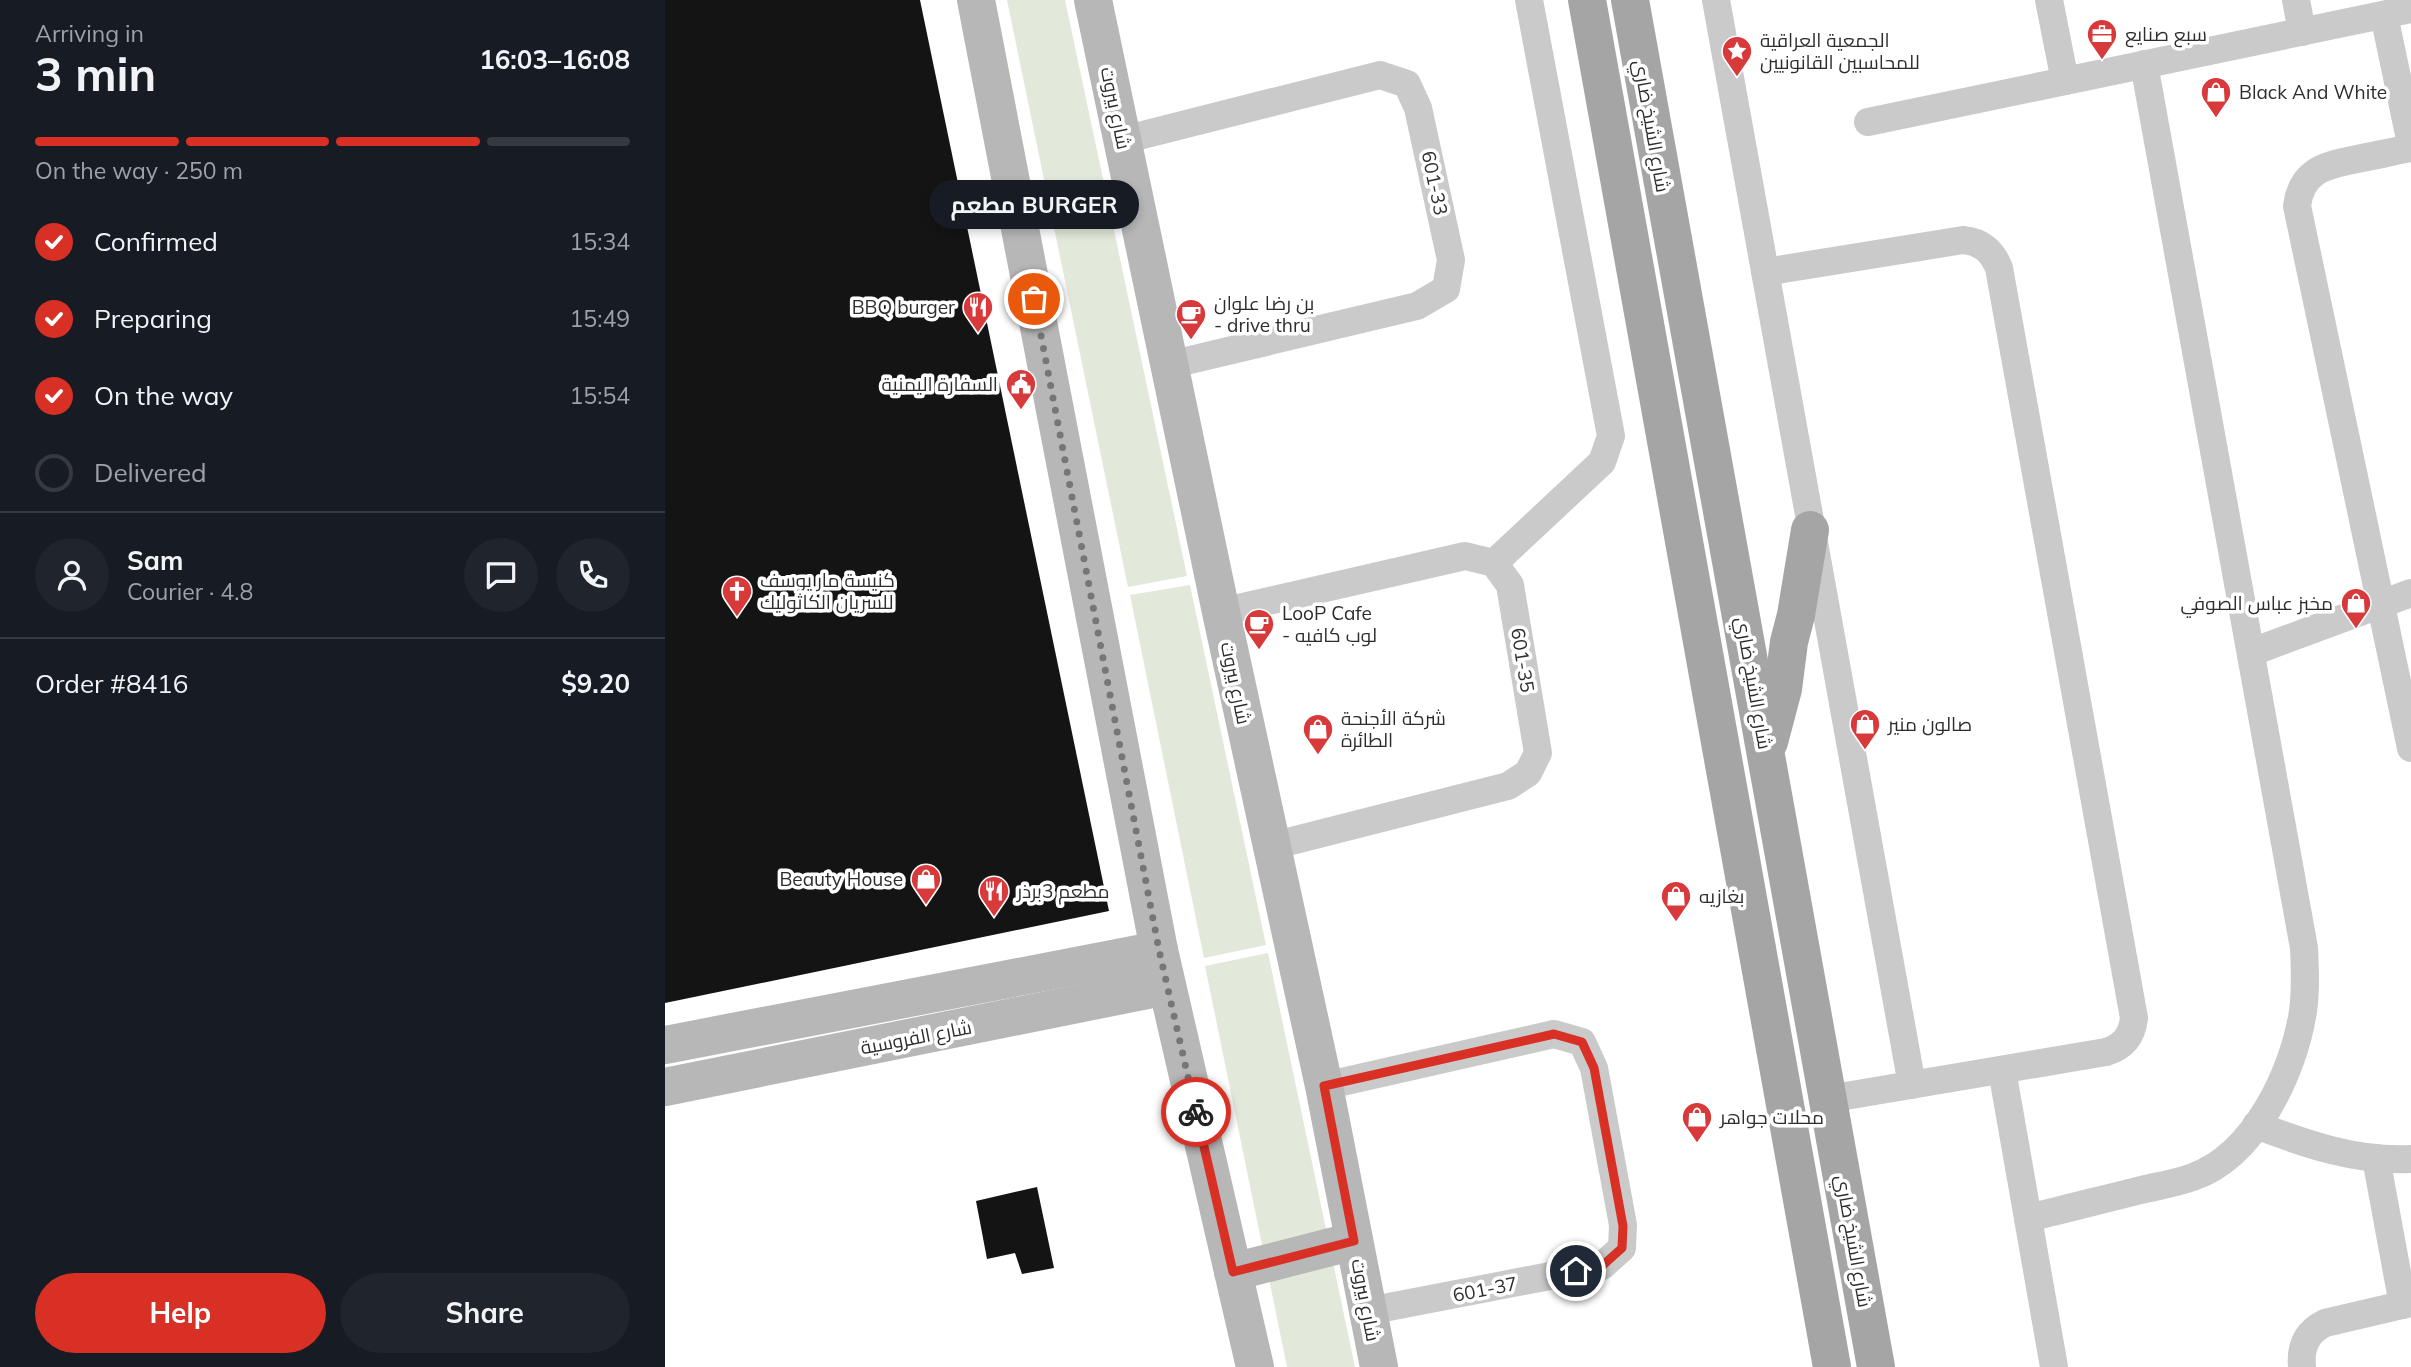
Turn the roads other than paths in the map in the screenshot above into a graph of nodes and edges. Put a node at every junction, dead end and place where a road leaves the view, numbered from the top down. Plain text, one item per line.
1 (976, 0) edge
2 (1093, 0) edge
3 (1529, 0) edge
4 (1587, 0) edge
5 (1630, 0) edge
6 (1716, 0) edge
7 (2049, 0) edge
8 (2296, 0) edge
9 (2398, 12) edge
10 (2302, 32) junction
11 (2144, 65) junction
12 (2065, 81) junction
13 (1868, 122) dead end
14 (1123, 140) junction
15 (2411, 146) edge
16 (1765, 272) junction
17 (1169, 365) junction
18 (1810, 530) junction
19 (1494, 563) junction
20 (2411, 593) edge
21 (2379, 604) junction
22 (1221, 612) junction
23 (2252, 652) junction
24 (2411, 748) edge
25 (1766, 751) junction
26 (1272, 846) junction
27 (1163, 968) junction
28 (817, 1017) junction
29 (665, 1045) edge
30 (823, 1055) junction
31 (2002, 1070) junction
32 (1912, 1085) junction
33 (1324, 1086) junction
34 (665, 1087) edge
35 (1828, 1100) junction
36 (2256, 1125) junction
37 (2376, 1158) junction
38 (2411, 1159) edge
39 (2028, 1218) junction
40 (1354, 1241) junction
41 (1233, 1272) junction
42 (2407, 1304) edge
43 (1368, 1311) junction
44 (1255, 1367) edge
45 (1379, 1367) edge
46 (1832, 1367) edge
47 (1876, 1367) edge
48 (2054, 1367) edge
49 (2302, 1367) edge

1 - 27 main road
2 - 14 main road, شارع بيروت
3 - 19 street
4 - 46 main road
5 - 25 main road, شارع الشيخ ضاري
6 - 16 street
7 - 12 street
8 - 10 street
9 - 10 street
9 - 15 street
10 - 11 street
11 - 12 street
11 - 23 street
12 - 13 street
14 - 17 main road, شارع بيروت
14 - 17 street, 601-33
15 - 21 street
16 - 18 street
16 - 31 street
17 - 22 main road, شارع بيروت
18 - 25 main road
18 - 32 street
19 - 22 street
19 - 26 street, 601-35
20 - 21 street
21 - 23 street
21 - 24 street
22 - 26 main road, شارع بيروت
23 - 36 street
25 - 35 main road, شارع الشيخ ضاري
26 - 33 main road, شارع بيروت
27 - 28 main road, شارع الفروسية
27 - 30 main road, شارع الفروسية
27 - 41 main road
28 - 29 main road, شارع الفروسية
28 - 30 main road
30 - 34 main road, شارع الفروسية
31 - 32 street
31 - 39 street
32 - 35 street
33 - 40 main road, شارع بيروت
33 - 43 street, 601-37
35 - 47 main road, شارع الشيخ ضاري
36 - 37 street
36 - 39 street
37 - 38 street
37 - 42 street
39 - 48 street
40 - 41 main road
40 - 43 main road, شارع بيروت
41 - 44 main road
42 - 49 street
43 - 45 main road, شارع بيروت

